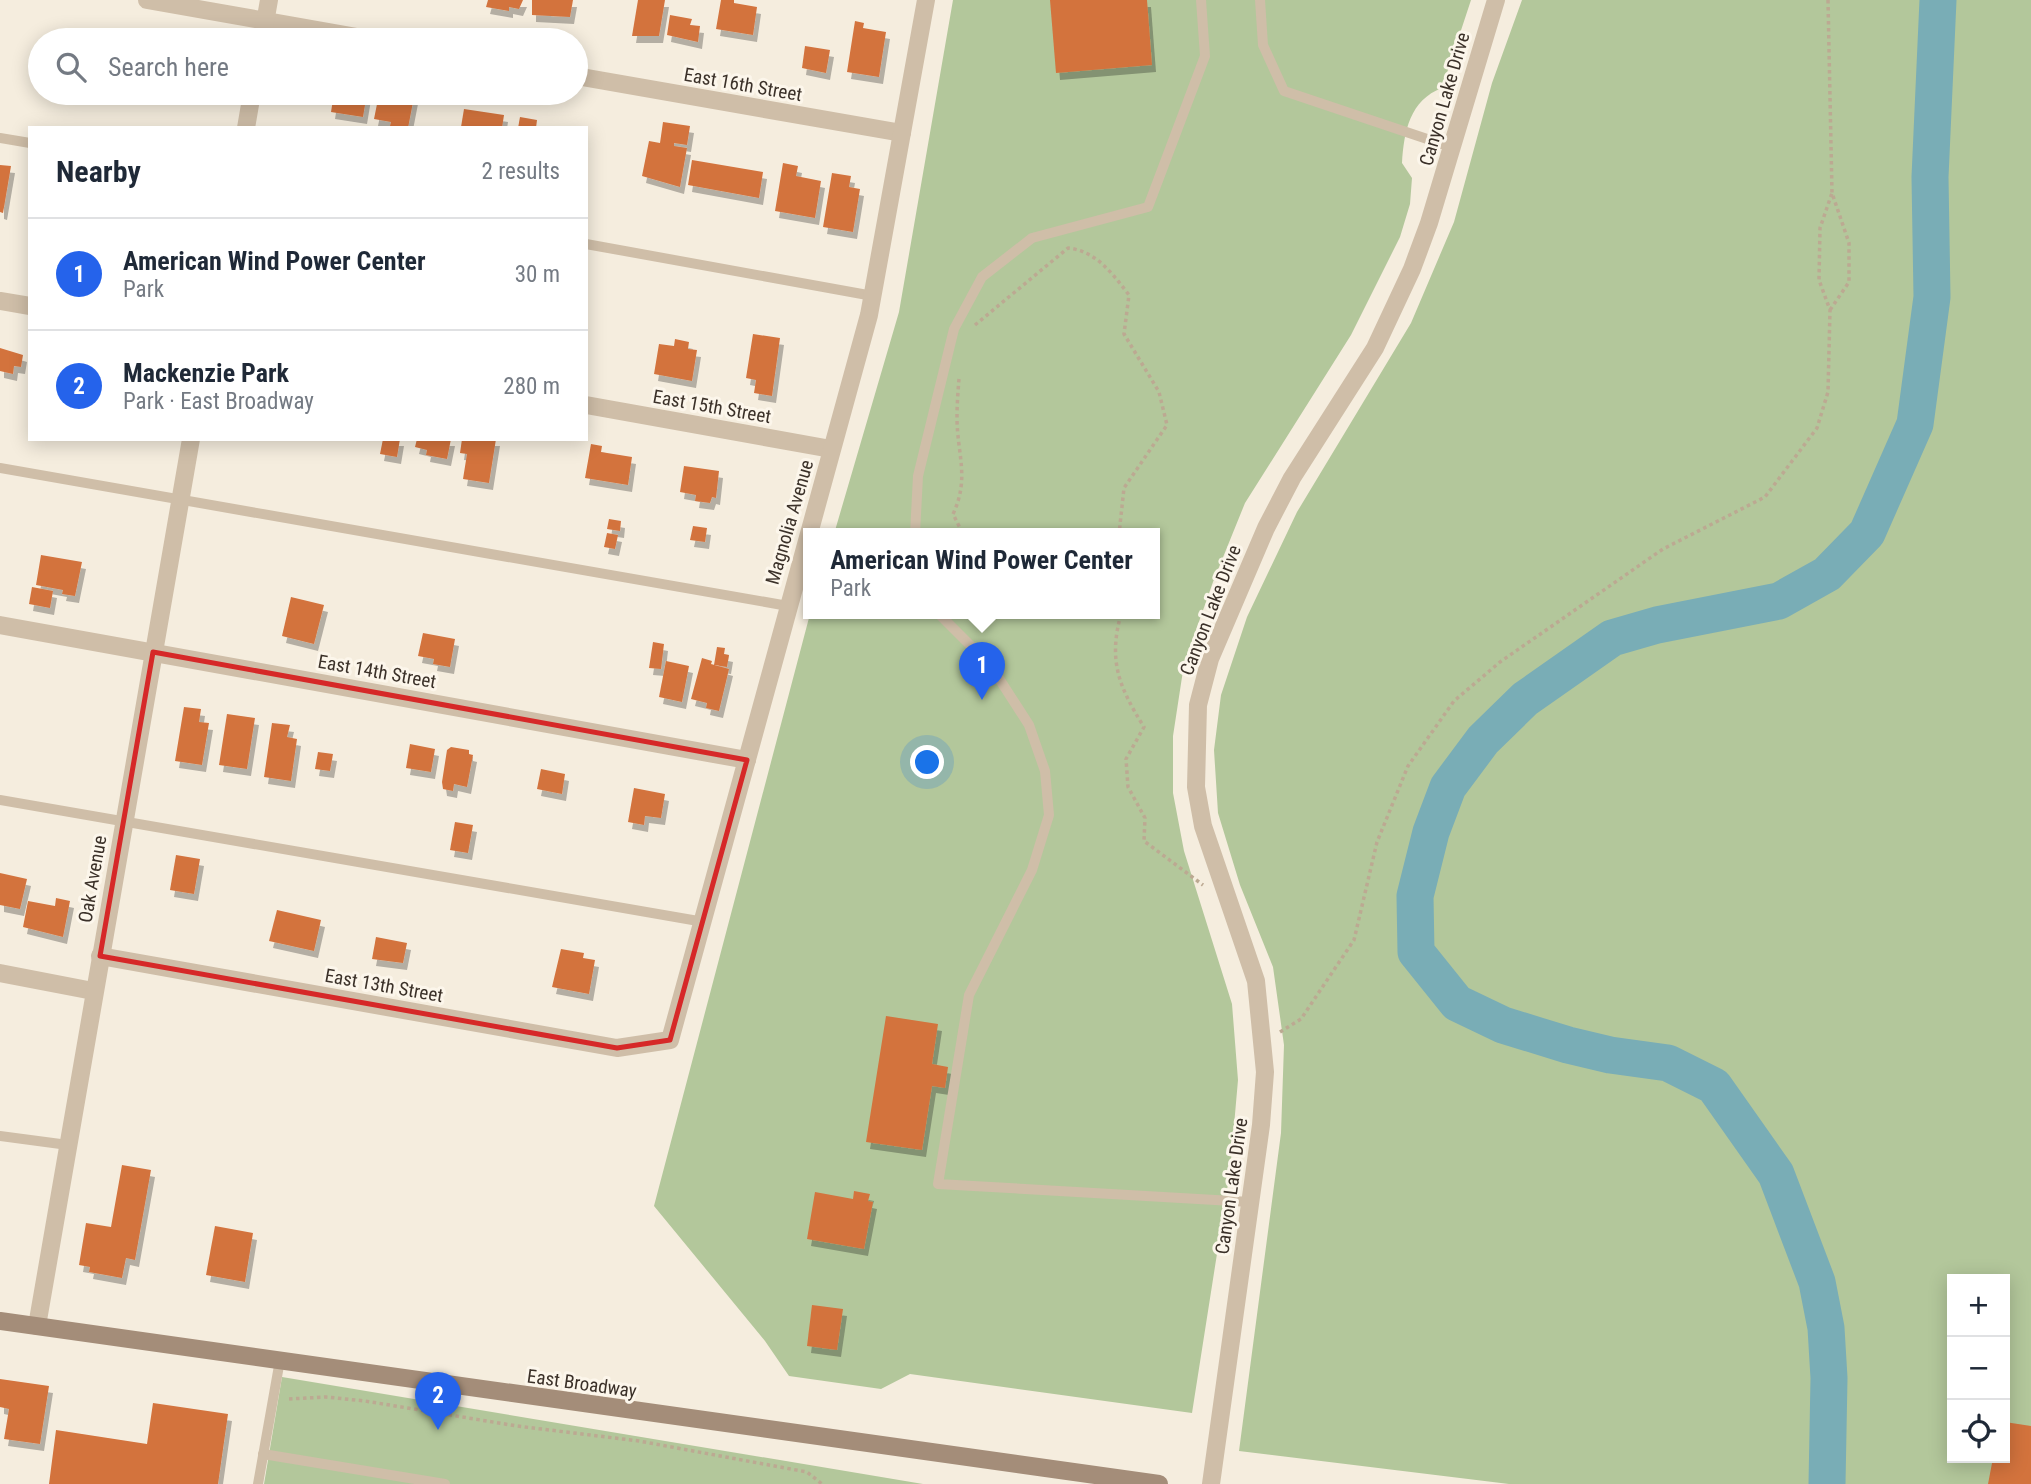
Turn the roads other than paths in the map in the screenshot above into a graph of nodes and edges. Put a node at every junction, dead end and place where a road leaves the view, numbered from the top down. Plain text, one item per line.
1 (147, 0) edge
2 (269, 0) edge
3 (926, 0) edge
4 (1202, 0) edge
5 (1260, 0) edge
6 (1496, 0) edge
7 (265, 21) junction
8 (264, 28) edge
9 (305, 28) edge
10 (588, 78) edge
11 (250, 105) edge
12 (246, 126) edge
13 (902, 133) junction
14 (0, 138) edge
15 (28, 143) edge
16 (1451, 147) junction
17 (588, 244) edge
18 (873, 296) junction
19 (0, 301) edge
20 (28, 306) edge
21 (588, 405) edge
22 (191, 441) edge
23 (831, 449) junction
24 (0, 468) edge
25 (181, 499) junction
26 (809, 528) edge
27 (915, 528) edge
28 (803, 551) edge
29 (788, 606) junction
30 (944, 619) edge
31 (0, 625) edge
32 (153, 652) junction
33 (747, 760) junction
34 (0, 800) edge
35 (123, 823) junction
36 (704, 922) junction
37 (100, 956) junction
38 (0, 973) edge
39 (93, 991) junction
40 (662, 1043) joint
41 (0, 1136) edge
42 (68, 1145) junction
43 (1250, 1202) junction
44 (0, 1321) edge
45 (37, 1326) junction
46 (280, 1360) junction
47 (263, 1454) junction
48 (258, 1484) edge
49 (445, 1484) edge
50 (1159, 1484) edge
51 (1211, 1484) edge

1 - 7 street
2 - 7 street
3 - 13 street, Magnolia Avenue
4 - 27 lane
5 - 16 lane
6 - 16 street, Canyon Lake Drive
7 - 8 street
7 - 9 street
10 - 13 street, East 16th Street
11 - 12 street
13 - 18 street, Magnolia Avenue
14 - 15 lane
16 - 43 street, Canyon Lake Drive
17 - 18 lane
18 - 23 street, Magnolia Avenue
19 - 20 street
21 - 23 street, East 15th Street
22 - 25 street, Oak Avenue
23 - 26 street, Magnolia Avenue
24 - 25 lane
25 - 29 lane
25 - 32 street, Oak Avenue
28 - 29 street, Magnolia Avenue
29 - 33 street, Magnolia Avenue
30 - 43 lane
31 - 32 street, East 14th Street
32 - 33 street, East 14th Street
32 - 35 street, Oak Avenue
33 - 36 street, Magnolia Avenue
34 - 35 lane
35 - 36 lane
35 - 37 street, Oak Avenue
36 - 40 street, Magnolia Avenue
37 - 39 street, Oak Avenue
37 - 40 street, East 13th Street
38 - 39 street
39 - 42 street, Oak Avenue
41 - 42 lane
42 - 45 street, Oak Avenue
43 - 51 street, Canyon Lake Drive
44 - 45 main road, East Broadway
45 - 46 main road, East Broadway
46 - 47 lane
46 - 50 main road, East Broadway
47 - 48 lane
47 - 49 lane

